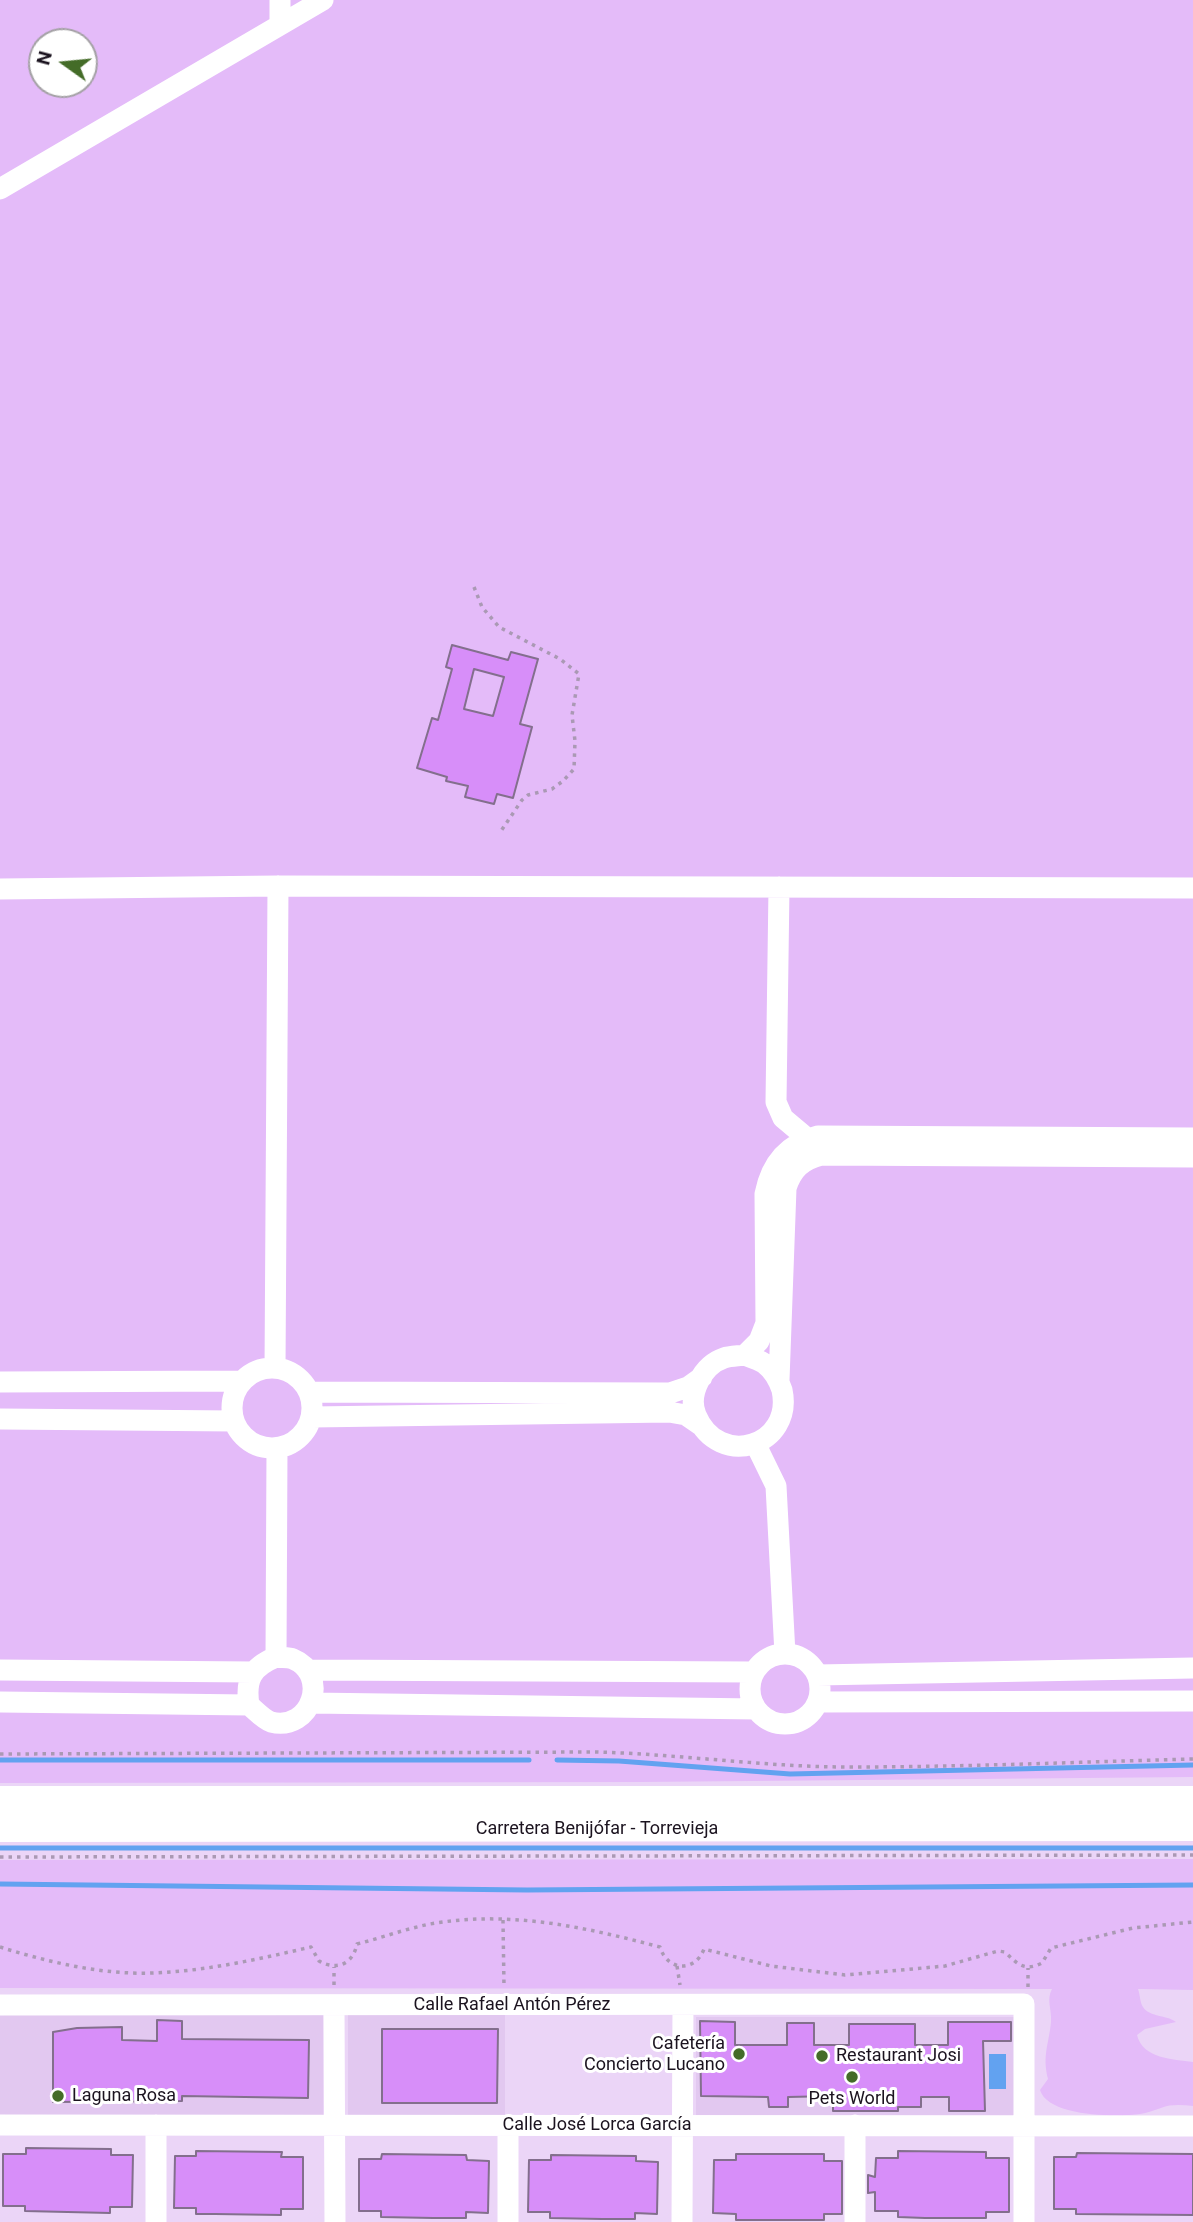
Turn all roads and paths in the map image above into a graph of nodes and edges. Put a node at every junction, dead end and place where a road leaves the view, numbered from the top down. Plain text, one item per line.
1 (280, 0) edge
2 (323, 0) edge
3 (280, 25) junction
4 (0, 189) edge
5 (474, 587) dead end
6 (501, 831) dead end
7 (278, 886) junction
8 (779, 887) junction
9 (1193, 887) edge
10 (0, 889) edge
11 (1193, 1138) edge
12 (808, 1139) junction
13 (1193, 1157) edge
14 (745, 1356) junction
15 (275, 1368) junction
16 (702, 1377) junction
17 (779, 1380) junction
18 (241, 1381) junction
19 (0, 1382) edge
20 (310, 1392) junction
21 (312, 1417) junction
22 (0, 1419) edge
23 (234, 1421) junction
24 (702, 1426) junction
25 (756, 1445) junction
26 (278, 1449) junction
27 (785, 1654) junction
28 (276, 1657) junction
29 (1193, 1668) edge
30 (0, 1670) edge
31 (307, 1670) junction
32 (254, 1672) junction
33 (754, 1672) junction
34 (817, 1675) junction
35 (1193, 1700) edge
36 (0, 1702) edge
37 (818, 1702) junction
38 (311, 1703) junction
39 (248, 1705) junction
40 (756, 1709) junction
41 (0, 1754) edge
42 (1193, 1759) edge
43 (0, 1800) edge
44 (1193, 1800) edge
45 (1193, 1827) edge
46 (0, 1828) edge
47 (1193, 1855) edge
48 (0, 1857) edge
49 (503, 1920) junction
50 (1193, 1922) edge
51 (0, 1947) edge
52 (0, 2005) edge
53 (504, 2005) junction
54 (683, 2005) junction
55 (334, 2006) junction
56 (0, 2124) edge
57 (156, 2125) junction
58 (335, 2125) junction
59 (508, 2125) junction
60 (683, 2125) junction
61 (855, 2125) junction
62 (1024, 2126) junction
63 (1193, 2126) edge
64 (156, 2222) edge
65 (335, 2222) edge
66 (508, 2222) edge
67 (682, 2222) edge
68 (855, 2222) edge
69 (1024, 2222) edge

1 - 3 street
2 - 3 street
3 - 4 street
5 - 6 path
7 - 8 street
7 - 10 street
7 - 15 street
8 - 9 street
8 - 12 street
11 - 12 street
12 - 14 street
13 - 17 street
14 - 16 street
14 - 17 street
15 - 18 street
15 - 20 street
16 - 20 street
16 - 24 street
17 - 25 street
18 - 19 street
18 - 23 street
20 - 21 street
21 - 24 street
21 - 26 street
22 - 23 street
23 - 26 street
24 - 25 street
25 - 27 street
26 - 28 street
27 - 33 street
27 - 34 street
28 - 31 street
28 - 32 street
29 - 34 street
30 - 32 street
31 - 33 street
31 - 38 street
32 - 39 street
33 - 40 street
34 - 37 street
35 - 37 street
36 - 39 street
37 - 40 street
38 - 39 street
38 - 40 street
41 - 42 path
43 - 44 main road, Carretera Benijófar - Torrevieja
45 - 46 main road, Carretera Benijófar - Torrevieja
47 - 48 path
49 - 50 path
49 - 51 path
49 - 53 path
52 - 55 street, Calle Rafael Antón Pérez
53 - 54 street, Calle Rafael Antón Pérez
53 - 55 street, Calle Rafael Antón Pérez
54 - 60 street
54 - 62 street, Calle Rafael Antón Pérez
55 - 58 street
56 - 57 street, Calle José Lorca García
57 - 58 street, Calle José Lorca García
57 - 64 street
58 - 59 street, Calle José Lorca García
58 - 65 street
59 - 60 street, Calle José Lorca García
59 - 66 street
60 - 61 street, Calle José Lorca García
60 - 67 street
61 - 62 street, Calle José Lorca García
61 - 68 street
62 - 63 street, Calle José Lorca García
62 - 69 street

